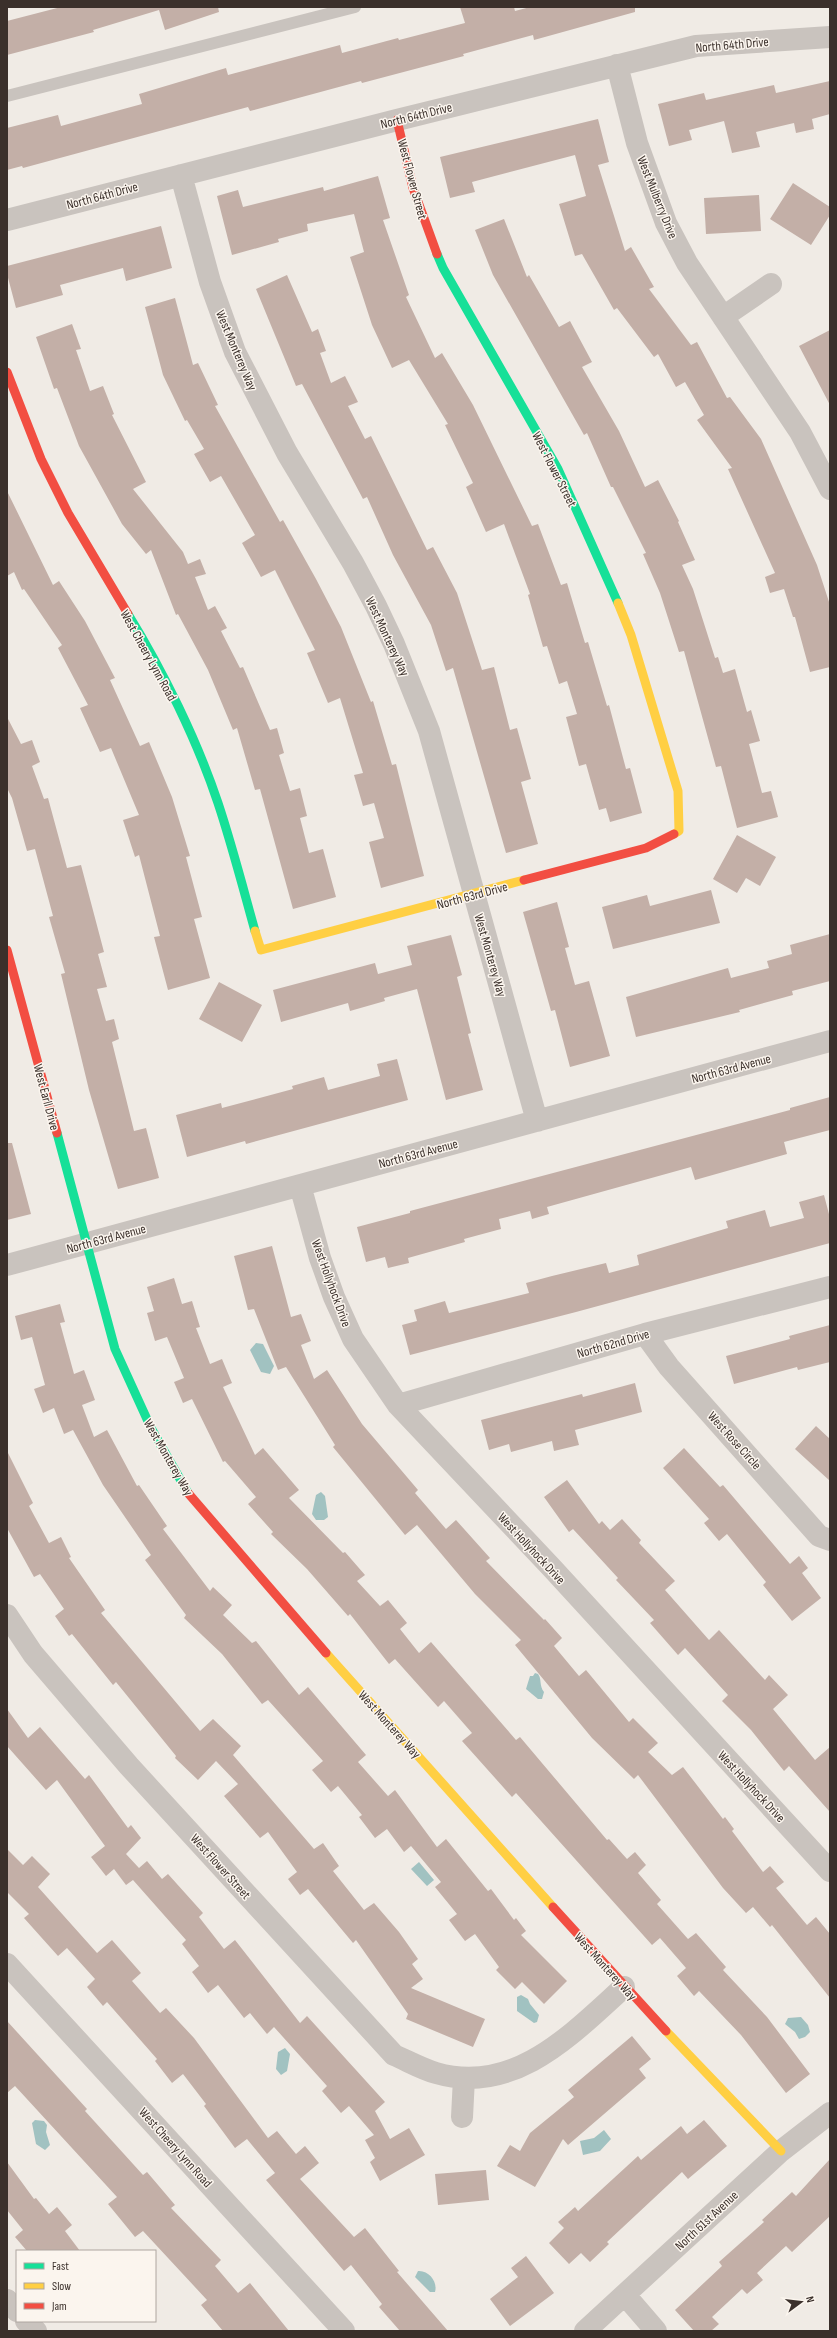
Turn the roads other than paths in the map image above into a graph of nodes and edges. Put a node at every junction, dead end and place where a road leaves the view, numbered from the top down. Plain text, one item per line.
1 (355, 7) edge
2 (830, 37) edge
3 (617, 65) junction
4 (7, 96) edge
5 (397, 120) junction
6 (181, 175) junction
7 (7, 220) edge
8 (771, 284) dead end
9 (723, 317) junction
10 (7, 372) edge
11 (830, 489) edge
12 (679, 831) joint
13 (474, 894) junction
14 (7, 950) edge
15 (261, 950) joint
16 (830, 1041) edge
17 (538, 1121) junction
18 (300, 1185) junction
19 (87, 1243) junction
20 (7, 1266) edge
21 (830, 1287) edge
22 (645, 1334) junction
23 (398, 1405) junction
24 (830, 1540) edge
25 (7, 1615) edge
26 (830, 1871) edge
27 (7, 1964) edge
28 (624, 1987) junction
29 (464, 2078) junction
30 (830, 2114) edge
31 (462, 2117) dead end
32 (781, 2151) junction
33 (624, 2295) junction
34 (7, 2300) edge
35 (16, 2310) edge
36 (27, 2322) edge
37 (36, 2331) edge
38 (344, 2331) edge
39 (585, 2331) edge
40 (656, 2331) edge

1 - 4 lane
2 - 3 street, North 64th Drive
3 - 5 street, North 64th Drive
3 - 9 street, West Mulberry Drive
5 - 6 street, North 64th Drive
5 - 12 street, West Flower Street
6 - 7 street, North 64th Drive
6 - 13 street, West Monterey Way
8 - 9 street
9 - 11 street, West Mulberry Drive
10 - 15 street, West Cheery Lynn Road
12 - 13 street, North 63rd Drive
13 - 15 street, North 63rd Drive
13 - 17 street, West Monterey Way
14 - 19 street, West Earll Drive
16 - 17 street, North 63rd Avenue
17 - 18 street, North 63rd Avenue
18 - 19 street, North 63rd Avenue
18 - 23 street, West Hollyhock Drive
19 - 20 street, North 63rd Avenue
19 - 28 street, West Monterey Way
21 - 22 street, North 62nd Drive
22 - 23 street, North 62nd Drive
22 - 24 street, West Rose Circle
23 - 26 street, West Hollyhock Drive
25 - 29 street, West Flower Street
27 - 38 street, West Cheery Lynn Road
28 - 29 street, West Flower Street
28 - 32 street, West Monterey Way
29 - 31 street
30 - 32 street, North 61st Avenue
32 - 33 street, North 61st Avenue
33 - 39 street, North 61st Avenue
33 - 40 street
34 - 35 street
36 - 37 street

